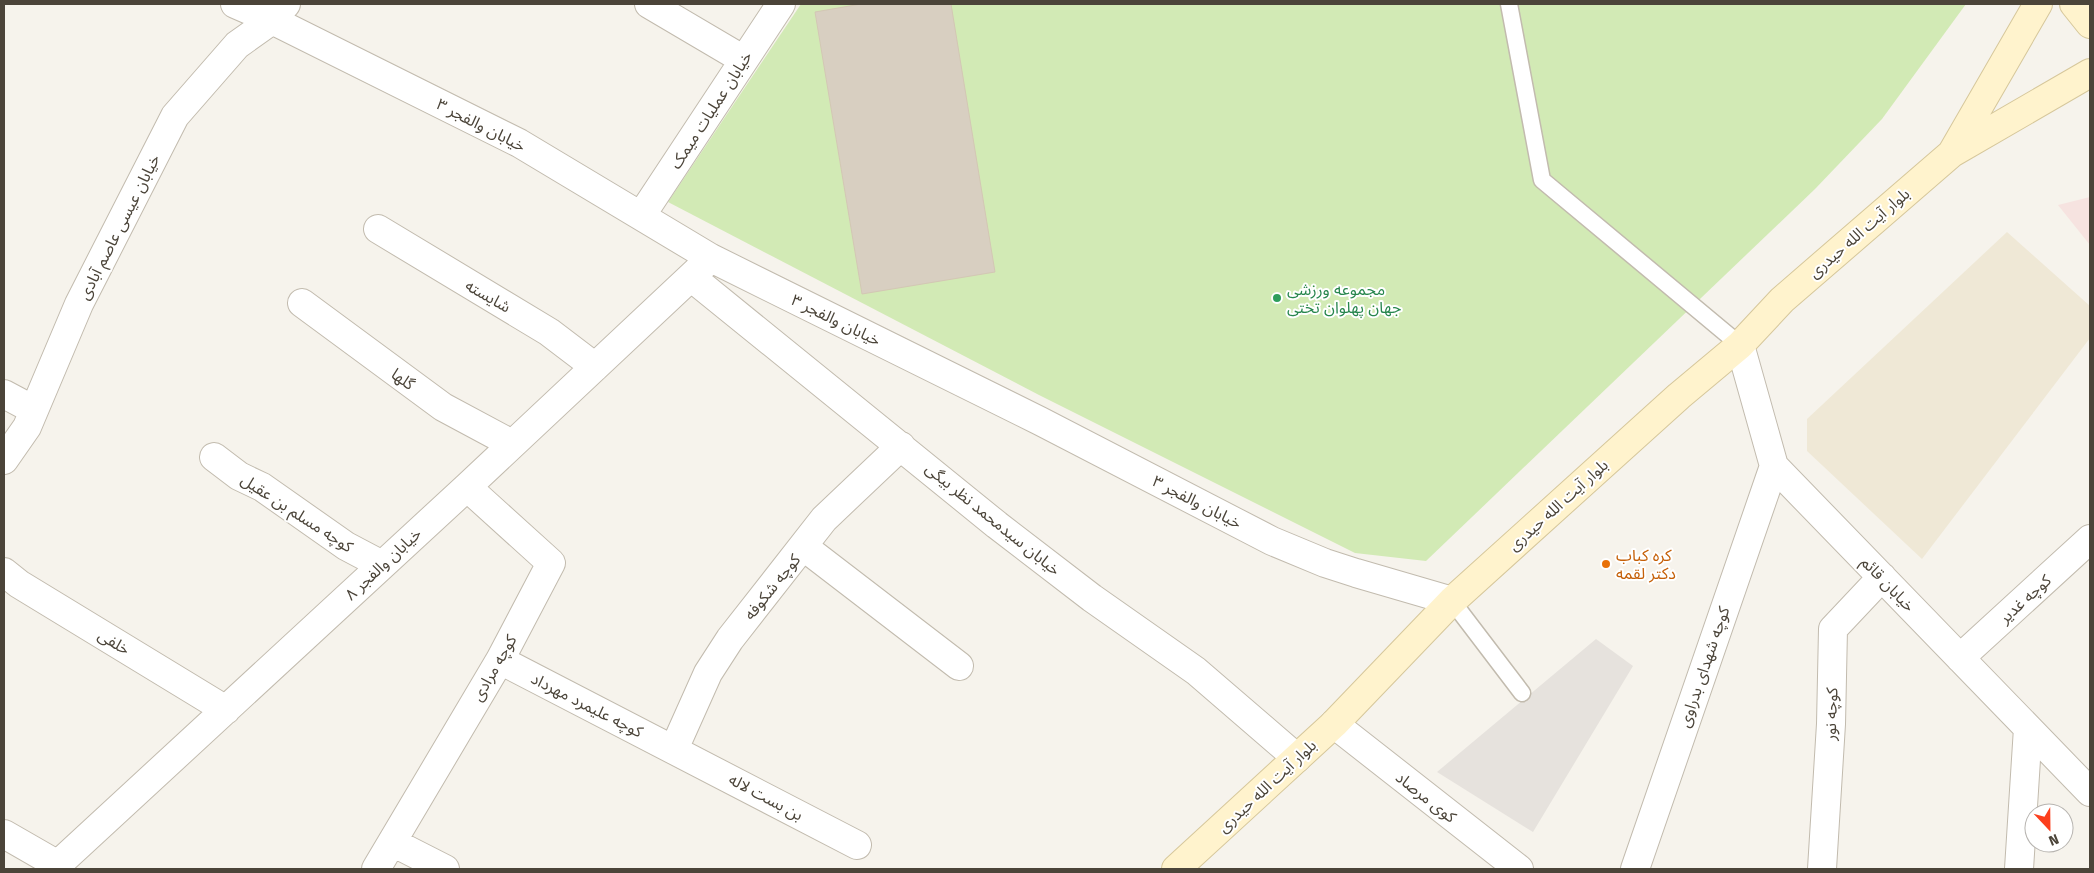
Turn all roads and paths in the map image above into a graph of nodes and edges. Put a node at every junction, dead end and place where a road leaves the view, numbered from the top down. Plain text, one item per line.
1 (235, 4) edge
2 (649, 4) edge
3 (781, 4) edge
4 (1509, 4) edge
5 (2038, 4) edge
6 (2074, 4) edge
7 (279, 12) edge
8 (2090, 24) edge
9 (744, 60) junction
10 (2090, 73) edge
11 (1952, 153) junction
12 (640, 216) junction
13 (378, 229) dead end
14 (711, 258) junction
15 (690, 277) junction
16 (302, 303) dead end
17 (1740, 345) junction
18 (595, 367) junction
19 (4, 394) edge
20 (34, 410) junction
21 (512, 444) junction
22 (901, 446) junction
23 (214, 457) dead end
24 (4, 460) edge
25 (1774, 466) junction
26 (467, 487) junction
27 (2090, 539) edge
28 (804, 547) junction
29 (382, 565) junction
30 (4, 572) edge
31 (1882, 577) junction
32 (1452, 601) junction
33 (1960, 658) junction
34 (500, 660) junction
35 (959, 666) dead end
36 (1522, 693) dead end
37 (226, 710) junction
38 (1334, 724) junction
39 (2028, 728) junction
40 (674, 749) junction
41 (1298, 758) junction
42 (2090, 792) edge
43 (4, 834) edge
44 (392, 842) junction
45 (857, 845) dead end
46 (56, 867) edge
47 (376, 869) edge
48 (445, 869) edge
49 (1176, 869) edge
50 (1519, 869) edge
51 (1634, 869) edge
52 (1822, 869) edge
53 (2019, 869) edge

1 - 7 street, خیابان والفجر ۳
2 - 9 street
3 - 9 street, خیابان عملیات میمک
4 - 17 lane
5 - 11 main road, بلوار آیت الله حیدری
6 - 8 main road
7 - 12 street, خیابان والفجر ۳
7 - 20 street, خیابان عیسی عاصم آبادی
9 - 12 street, خیابان عملیات میمک
10 - 11 main road, بلوار آیت الله حیدری
11 - 17 main road, بلوار آیت الله حیدری
12 - 14 street, خیابان والفجر ۳
13 - 18 street, شایسته
14 - 15 street, خیابان والفجر ۸
14 - 32 street, خیابان والفجر ۳
15 - 18 street, خیابان والفجر ۸
15 - 22 street, خیابان سیدمحمد نظر بیگی
16 - 21 street, گلها
17 - 25 street, خیابان قائم
17 - 32 main road, بلوار آیت الله حیدری
18 - 21 street, خیابان والفجر ۸
19 - 20 street
20 - 24 street, خیابان عیسی عاصم آبادی
21 - 26 street, خیابان والفجر ۸
22 - 28 street, کوچه شکوفه
22 - 41 street, خیابان سیدمحمد نظر بیگی
23 - 29 street, کوچه مسلم بن عقیل
25 - 31 street, خیابان قائم
25 - 51 street, کوچه شهدای بدراوی
26 - 29 street, خیابان والفجر ۸
26 - 34 street, کوچه مرادی
27 - 33 street, کوچه غدیر
28 - 35 street
28 - 40 street, کوچه شکوفه
29 - 37 street, خیابان والفجر ۸
30 - 37 street, خلفی
31 - 33 street, خیابان قائم
31 - 52 street, کوچه نور
32 - 36 lane
32 - 38 main road, بلوار آیت الله حیدری
33 - 39 street, خیابان قائم
34 - 40 street, کوچه علیمرد مهرداد
34 - 44 street, کوچه مرادی
37 - 46 street, خیابان والفجر ۸
38 - 41 main road, بلوار آیت الله حیدری
38 - 50 street, کوی مرصاد
39 - 42 street, خیابان قائم
39 - 53 street
40 - 45 street, بن بست لاله
41 - 49 main road, بلوار آیت الله حیدری
43 - 46 street
44 - 47 street, کوچه مرادی
44 - 48 street

